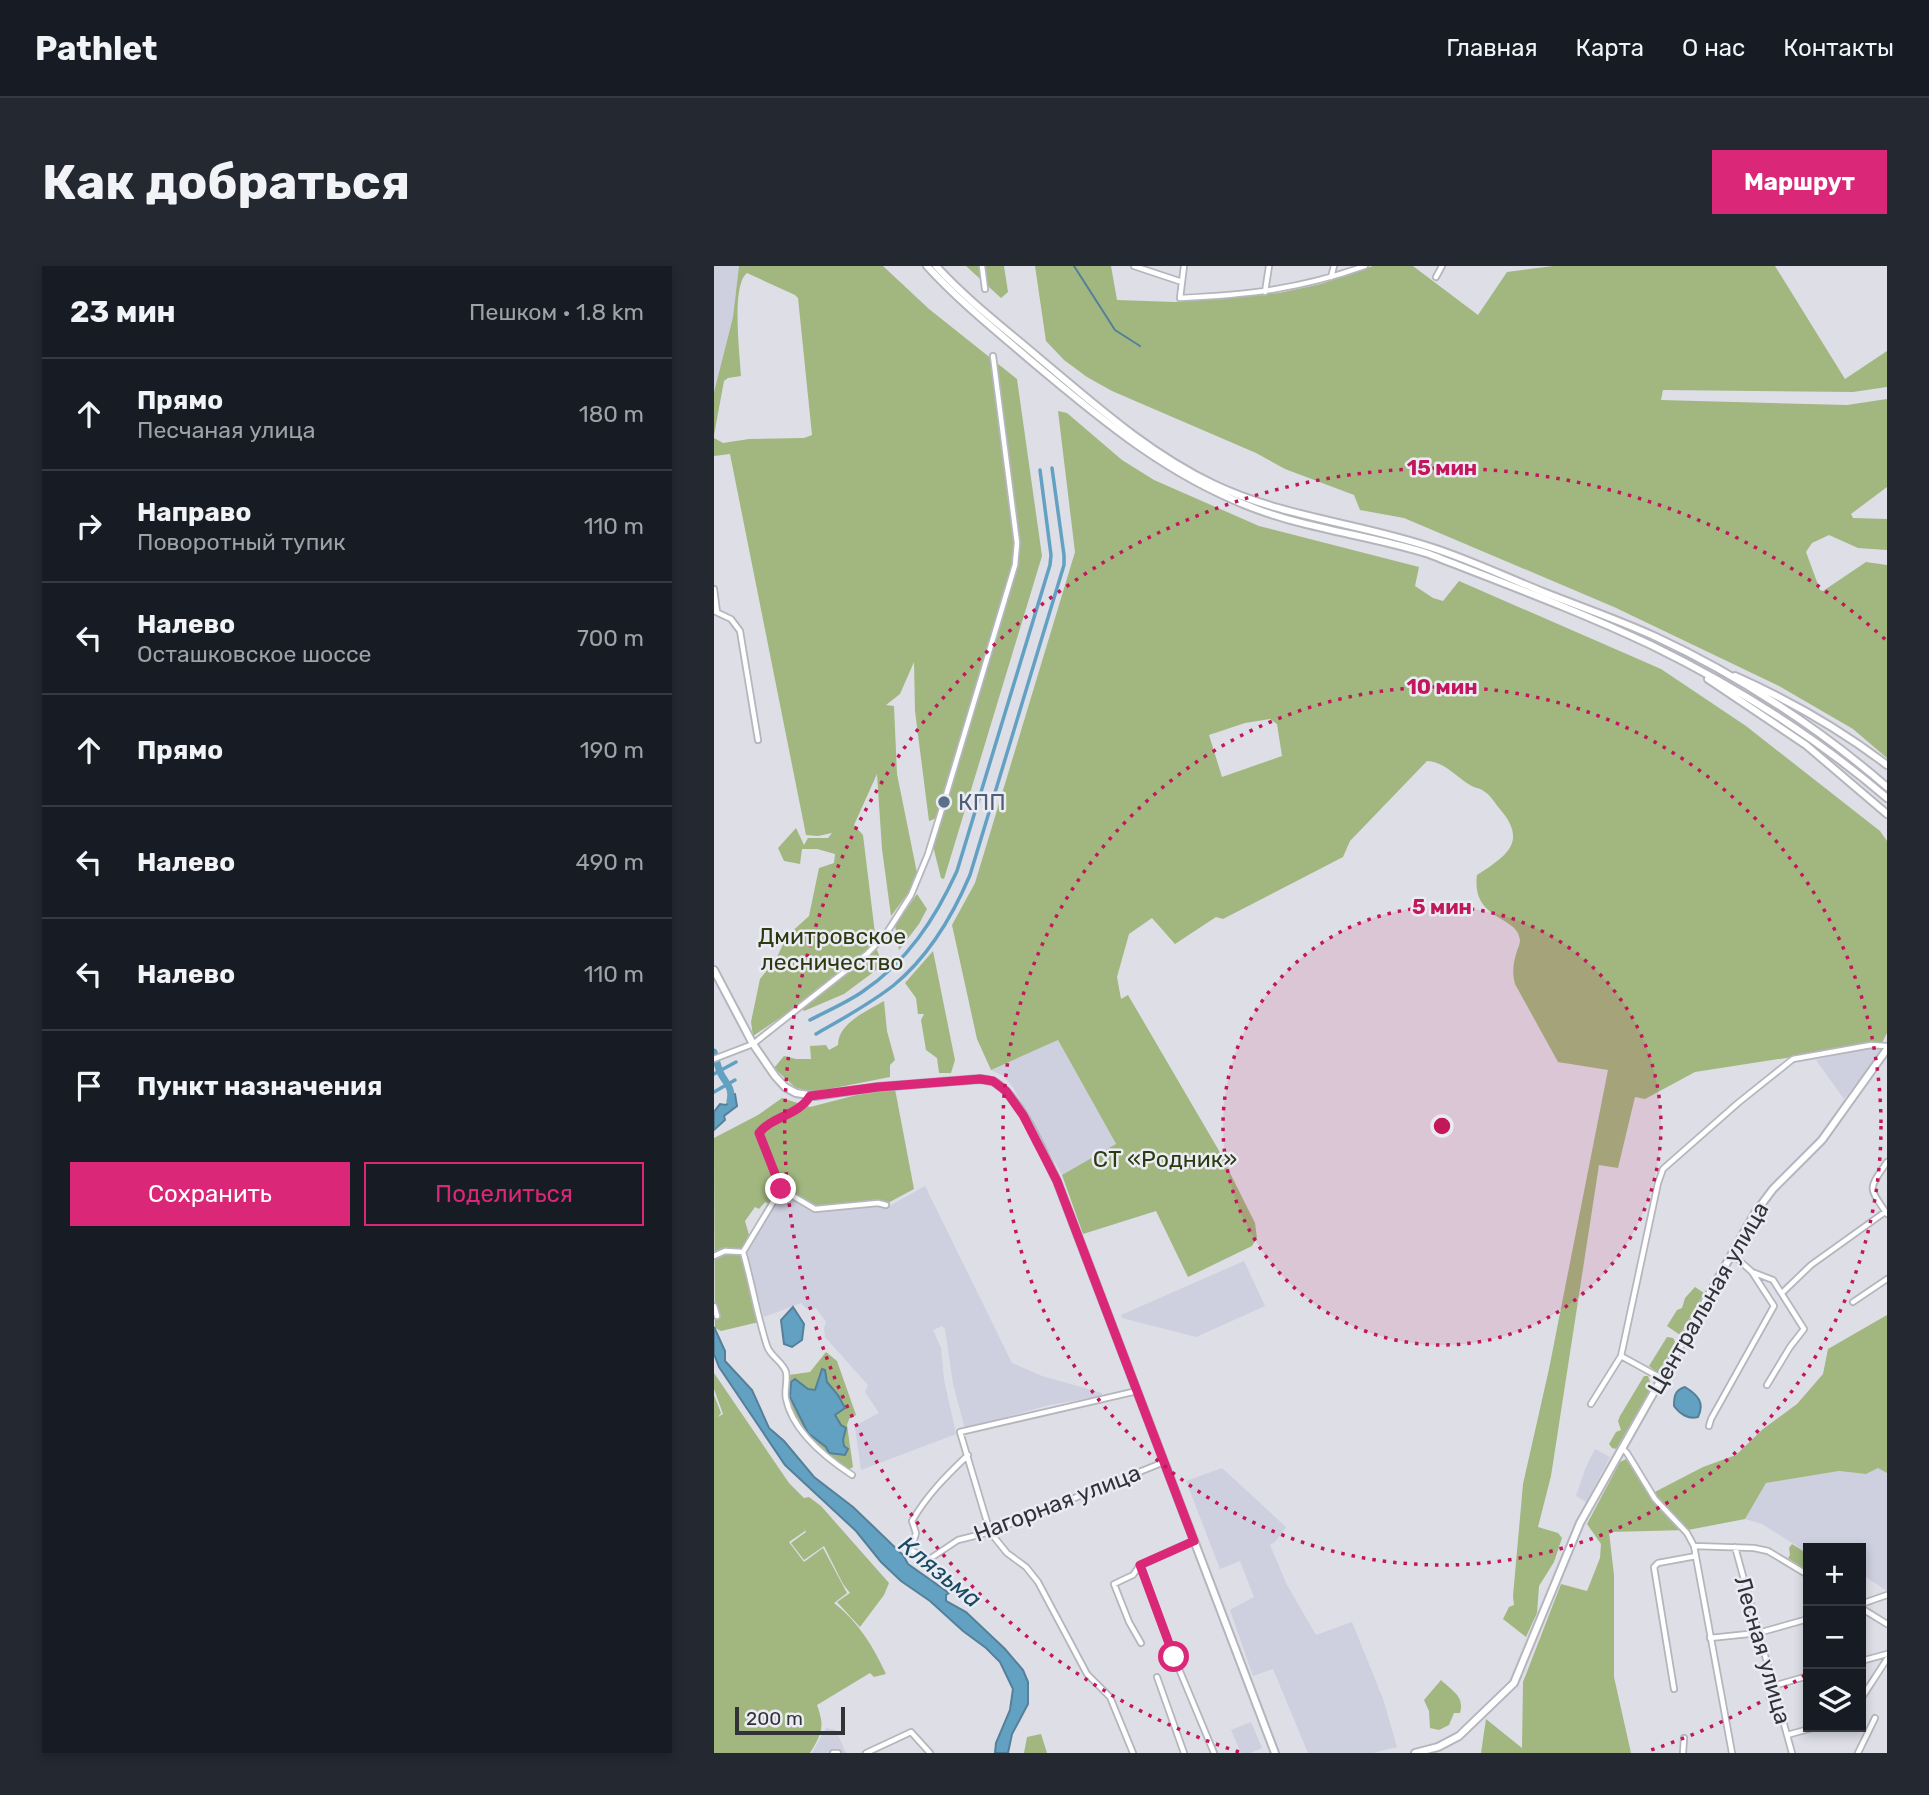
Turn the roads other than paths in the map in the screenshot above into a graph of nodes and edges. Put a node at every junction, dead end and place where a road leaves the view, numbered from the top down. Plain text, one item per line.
1 (927, 266) edge
2 (936, 266) edge
3 (982, 266) edge
4 (1134, 266) edge
5 (1184, 266) edge
6 (1269, 266) edge
7 (1334, 266) edge
8 (1365, 266) edge
9 (1442, 266) edge
10 (1436, 277) dead end
11 (1331, 278) junction
12 (1182, 282) junction
13 (985, 289) dead end
14 (1265, 292) junction
15 (993, 356) dead end
16 (714, 589) edge
17 (716, 612) edge
18 (1674, 657) junction
19 (1705, 662) junction
20 (758, 740) dead end
21 (1887, 765) edge
22 (1887, 787) edge
23 (1887, 798) edge
24 (1887, 814) edge
25 (714, 970) edge
26 (753, 1044) junction
27 (1887, 1048) edge
28 (714, 1059) edge
29 (810, 1096) junction
30 (1887, 1163) edge
31 (781, 1189) junction
32 (886, 1205) dead end
33 (1886, 1213) edge
34 (743, 1252) junction
35 (1731, 1253) junction
36 (714, 1256) edge
37 (1752, 1272) junction
38 (1887, 1279) edge
39 (1783, 1292) junction
40 (1853, 1302) dead end
41 (714, 1307) edge
42 (717, 1316) dead end
43 (1621, 1356) junction
44 (1661, 1378) junction
45 (1767, 1385) dead end
46 (1137, 1391) junction
47 (1591, 1404) dead end
48 (1709, 1426) dead end
49 (1622, 1448) junction
50 (968, 1455) junction
51 (1164, 1462) junction
52 (852, 1475) dead end
53 (990, 1532) junction
54 (1194, 1541) junction
55 (1693, 1546) junction
56 (1735, 1547) junction
57 (1696, 1556) junction
58 (1140, 1565) junction
59 (1803, 1571) edge
60 (1887, 1595) edge
61 (1866, 1604) edge
62 (1866, 1609) edge
63 (1803, 1620) edge
64 (1887, 1624) edge
65 (1758, 1633) junction
66 (1710, 1638) junction
67 (1141, 1643) dead end
68 (1887, 1656) edge
69 (1866, 1660) edge
70 (1157, 1677) dead end
71 (1803, 1677) edge
72 (1773, 1686) junction
73 (1674, 1689) dead end
74 (1866, 1691) edge
75 (1875, 1718) dead end
76 (1803, 1731) edge
77 (1787, 1735) junction
78 (1684, 1738) dead end
79 (833, 1753) edge
80 (838, 1753) edge
81 (866, 1753) edge
82 (930, 1753) edge
83 (1133, 1753) edge
84 (1184, 1753) edge
85 (1213, 1753) edge
86 (1275, 1753) edge
87 (1415, 1753) edge
88 (1683, 1753) edge
89 (1732, 1753) edge
90 (1792, 1753) edge
91 (1858, 1753) edge

1 - 18 main road
2 - 19 main road
3 - 13 street
4 - 12 street
5 - 12 street
6 - 14 street
7 - 11 street
8 - 11 street
9 - 10 street
11 - 14 street
12 - 14 street
15 - 26 street
16 - 17 street
17 - 20 street
18 - 23 main road
18 - 24 main road
19 - 21 main road
19 - 22 main road
25 - 26 main road
26 - 28 street
26 - 29 main road
27 - 35 main road, Центральная улица
27 - 43 street
29 - 31 street
29 - 46 main road
30 - 33 street
31 - 32 street
31 - 34 street
33 - 39 street
34 - 36 street
34 - 52 street
35 - 37 street
35 - 44 main road, Центральная улица
37 - 39 street
37 - 48 street
38 - 40 street
39 - 45 street
41 - 42 street
43 - 44 street
43 - 47 street
44 - 49 main road, Центральная улица
46 - 50 street
46 - 51 main road
49 - 55 street
49 - 87 main road, Центральная улица
50 - 53 street
50 - 53 street, Нагорная улица
51 - 53 street, Нагорная улица
51 - 54 main road
53 - 83 street
54 - 58 street
54 - 86 main road
55 - 56 street
55 - 57 street
56 - 59 street
56 - 65 street, Лесная улица
57 - 66 street
57 - 73 street
58 - 67 street
58 - 85 street
60 - 61 street
62 - 64 street
63 - 65 street
65 - 66 street
65 - 72 street, Лесная улица
66 - 89 street
68 - 69 street
68 - 74 street
70 - 84 street
71 - 72 street
72 - 77 street, Лесная улица
75 - 91 street
76 - 77 street
77 - 90 street, Лесная улица
78 - 88 street
79 - 80 street
81 - 82 street

